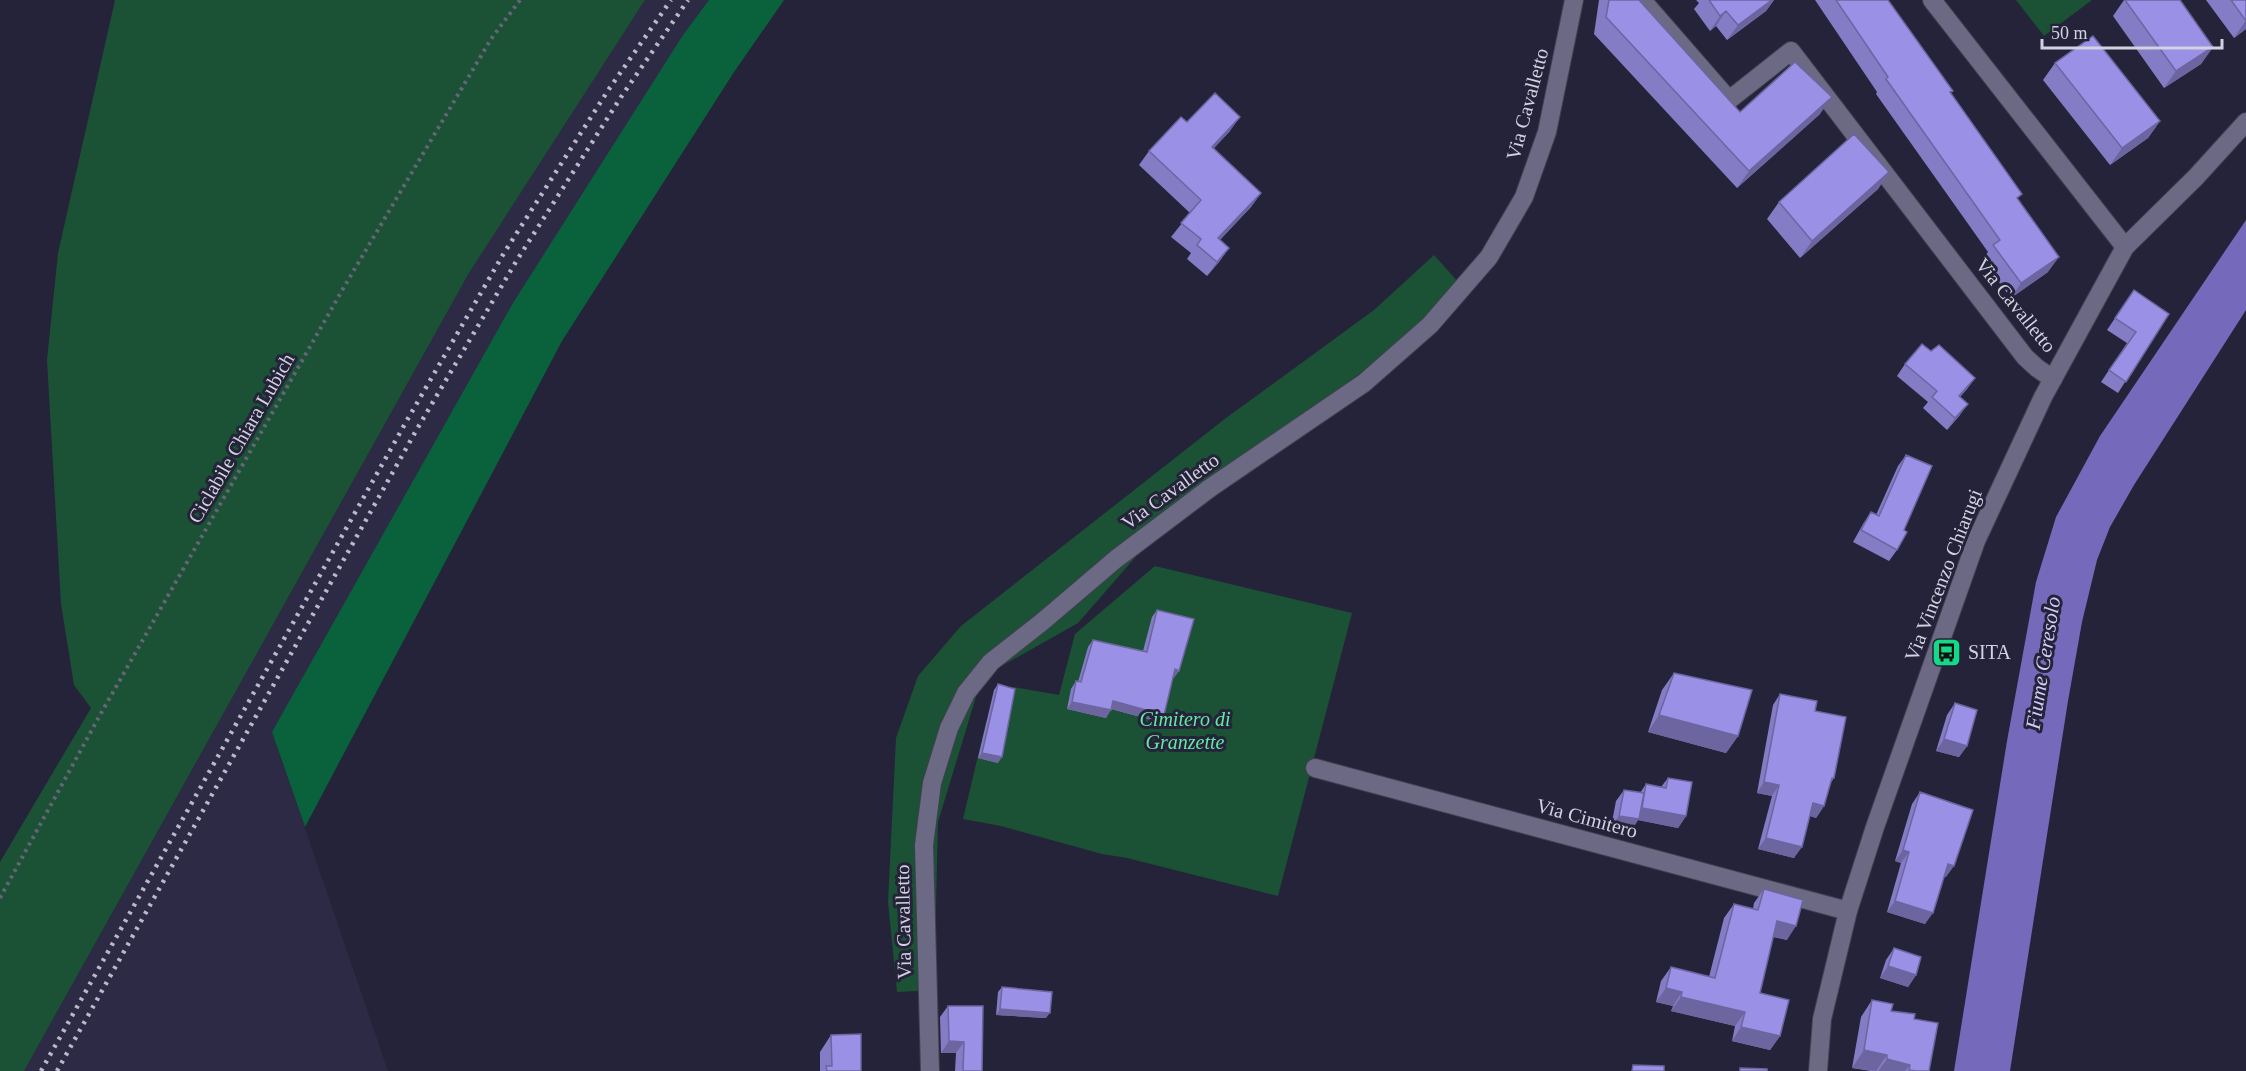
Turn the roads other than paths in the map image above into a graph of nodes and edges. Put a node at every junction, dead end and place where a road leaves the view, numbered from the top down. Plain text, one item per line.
1 (1574, 0) edge
2 (1642, 0) edge
3 (1932, 0) edge
4 (2246, 122) edge
5 (2125, 247) junction
6 (2053, 379) junction
7 (1315, 768) dead end
8 (1848, 911) junction
9 (930, 1071) edge
10 (1818, 1071) edge

1 - 9 street, Via Cavalletto
2 - 6 street, Via Cavalletto
3 - 5 street
4 - 5 street, Via Vincenzo Chiarugi
5 - 6 street, Via Vincenzo Chiarugi
6 - 8 street, Via Vincenzo Chiarugi
7 - 8 street, Via Cimitero
8 - 10 street, Via Vincenzo Chiarugi

